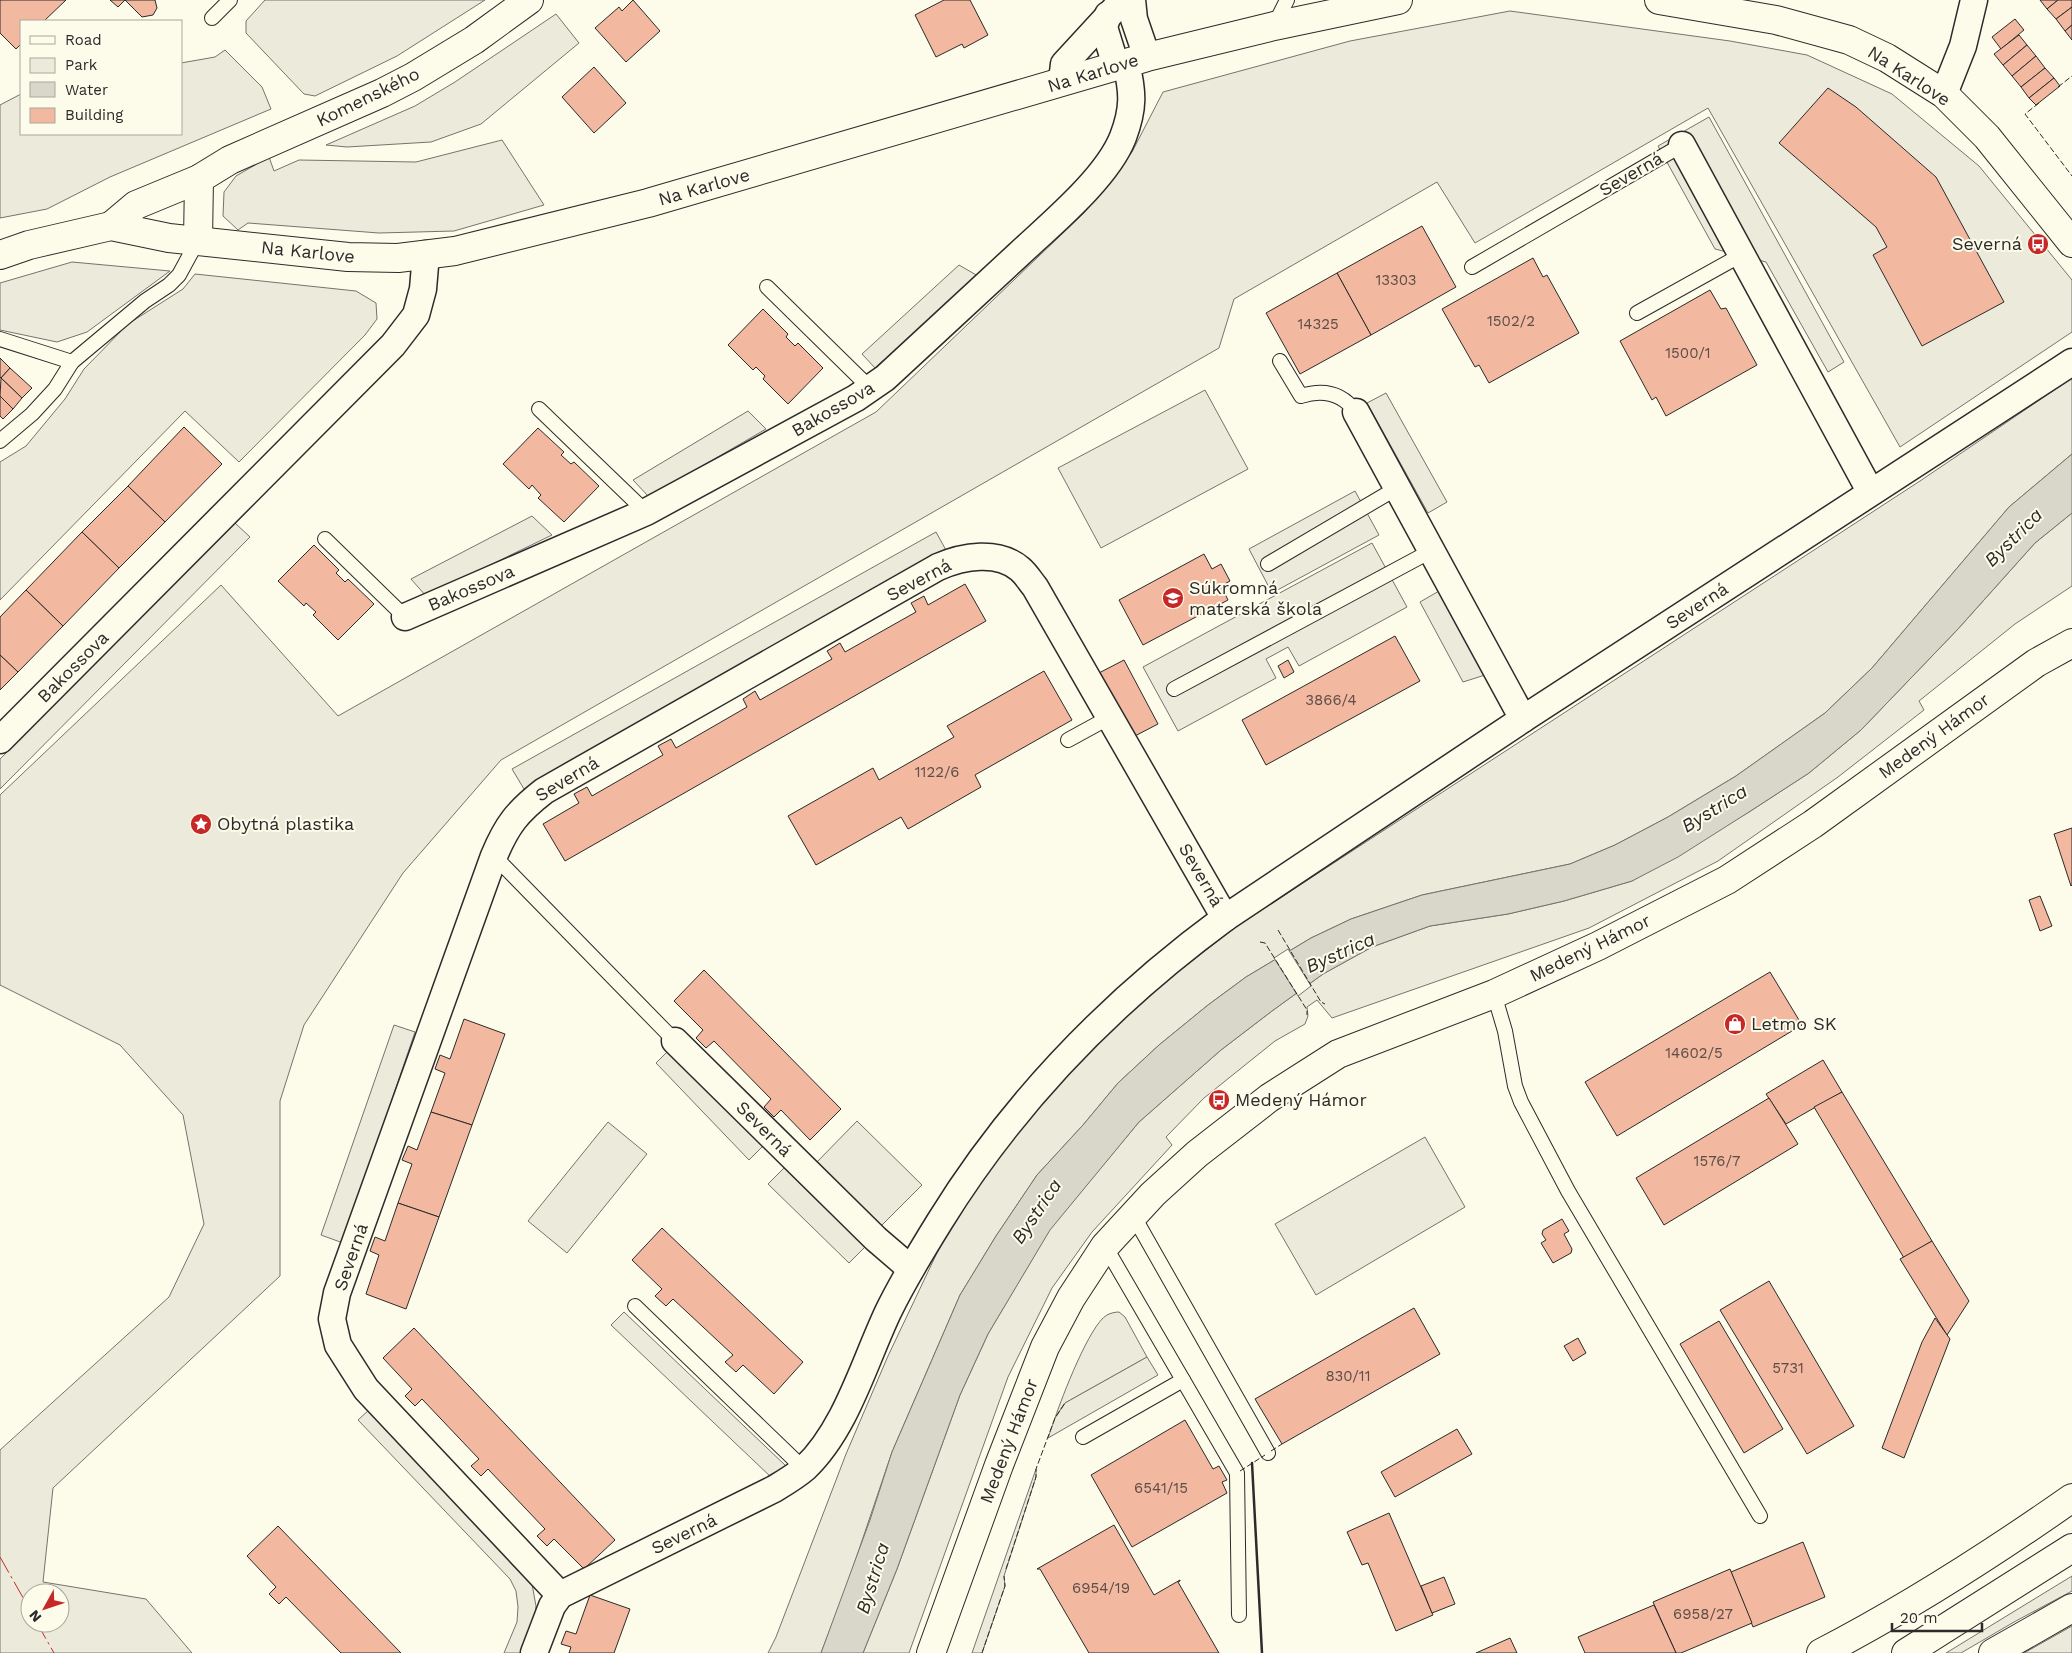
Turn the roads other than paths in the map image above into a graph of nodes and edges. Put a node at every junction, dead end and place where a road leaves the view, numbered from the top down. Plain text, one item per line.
1 (230, 0) edge
2 (529, 0) edge
3 (1132, 0) edge
4 (1287, 0) edge
5 (1398, 0) edge
6 (1659, 0) edge
7 (1974, 0) edge
8 (1115, 8) edge
9 (212, 18) dead end
10 (1274, 26) junction
11 (1129, 62) junction
12 (1062, 82) junction
13 (1944, 94) junction
14 (1682, 145) joint
15 (199, 179) junction
16 (111, 226) junction
17 (198, 240) junction
18 (2072, 243) edge
19 (426, 254) junction
20 (1743, 254) junction
21 (0, 255) edge
22 (1472, 267) dead end
23 (767, 288) dead end
24 (1637, 313) dead end
25 (0, 339) edge
26 (1280, 361) dead end
27 (72, 362) junction
28 (2072, 362) edge
29 (871, 389) junction
30 (539, 409) dead end
31 (1356, 412) joint
32 (0, 441) edge
33 (1397, 488) junction
34 (1870, 491) junction
35 (646, 512) junction
36 (325, 539) dead end
37 (1431, 551) junction
38 (1268, 564) dead end
39 (405, 617) joint
40 (2072, 643) edge
41 (1174, 689) dead end
42 (1110, 717) junction
43 (1523, 719) junction
44 (0, 740) edge
45 (1068, 740) dead end
46 (494, 856) junction
47 (1225, 918) junction
48 (1494, 994) junction
49 (675, 1041) joint
50 (1134, 1215) junction
51 (1106, 1246) junction
52 (911, 1269) junction
53 (635, 1306) dead end
54 (1182, 1380) junction
55 (1083, 1437) dead end
56 (1268, 1453) dead end
57 (804, 1469) junction
58 (2072, 1498) edge
59 (1760, 1516) dead end
60 (2072, 1548) edge
61 (560, 1595) junction
62 (2072, 1608) edge
63 (1239, 1616) dead end
64 (534, 1653) edge
65 (931, 1653) edge
66 (1821, 1653) edge
67 (1906, 1653) edge
68 (1993, 1653) edge

1 - 9 lane
2 - 15 main road, Komenského
3 - 11 street, Bakossova
4 - 10 lane
5 - 10 main road, Na Karlove
6 - 13 main road, Na Karlove
7 - 13 street
8 - 11 street, Bakossova
8 - 12 street, Bakossova
10 - 11 main road, Na Karlove
11 - 12 main road, Na Karlove
11 - 29 street, Bakossova
12 - 19 main road, Na Karlove
13 - 18 main road, Na Karlove
14 - 20 street, Severná
14 - 22 lane, Severná
15 - 16 main road, Komenského
15 - 17 main road
16 - 17 main road, Na Karlove
16 - 21 main road, Na Karlove
17 - 19 main road, Na Karlove
17 - 27 lane
19 - 44 street, Bakossova
20 - 24 lane
20 - 34 street, Severná
23 - 29 lane
25 - 27 lane
26 - 31 lane
27 - 32 lane
28 - 34 street, Severná
29 - 35 street, Bakossova
30 - 35 lane
31 - 33 street
33 - 37 street
33 - 38 lane
34 - 43 street, Severná
35 - 39 street, Bakossova
36 - 39 lane
37 - 41 lane
37 - 43 street
40 - 48 main road, Medený Hámor
42 - 45 lane
42 - 46 street, Severná
42 - 47 street, Severná
43 - 47 street, Severná
46 - 49 lane, Severná
46 - 61 street, Severná
47 - 52 street, Severná
48 - 50 main road, Medený Hámor
48 - 59 lane
49 - 52 street, Severná
50 - 51 main road, Medený Hámor
50 - 56 lane
51 - 54 lane
51 - 65 main road, Medený Hámor
52 - 57 street, Severná
53 - 57 lane
54 - 55 lane
54 - 63 lane
57 - 61 street, Severná
58 - 66 main road
60 - 67 main road
61 - 64 street
62 - 68 main road

